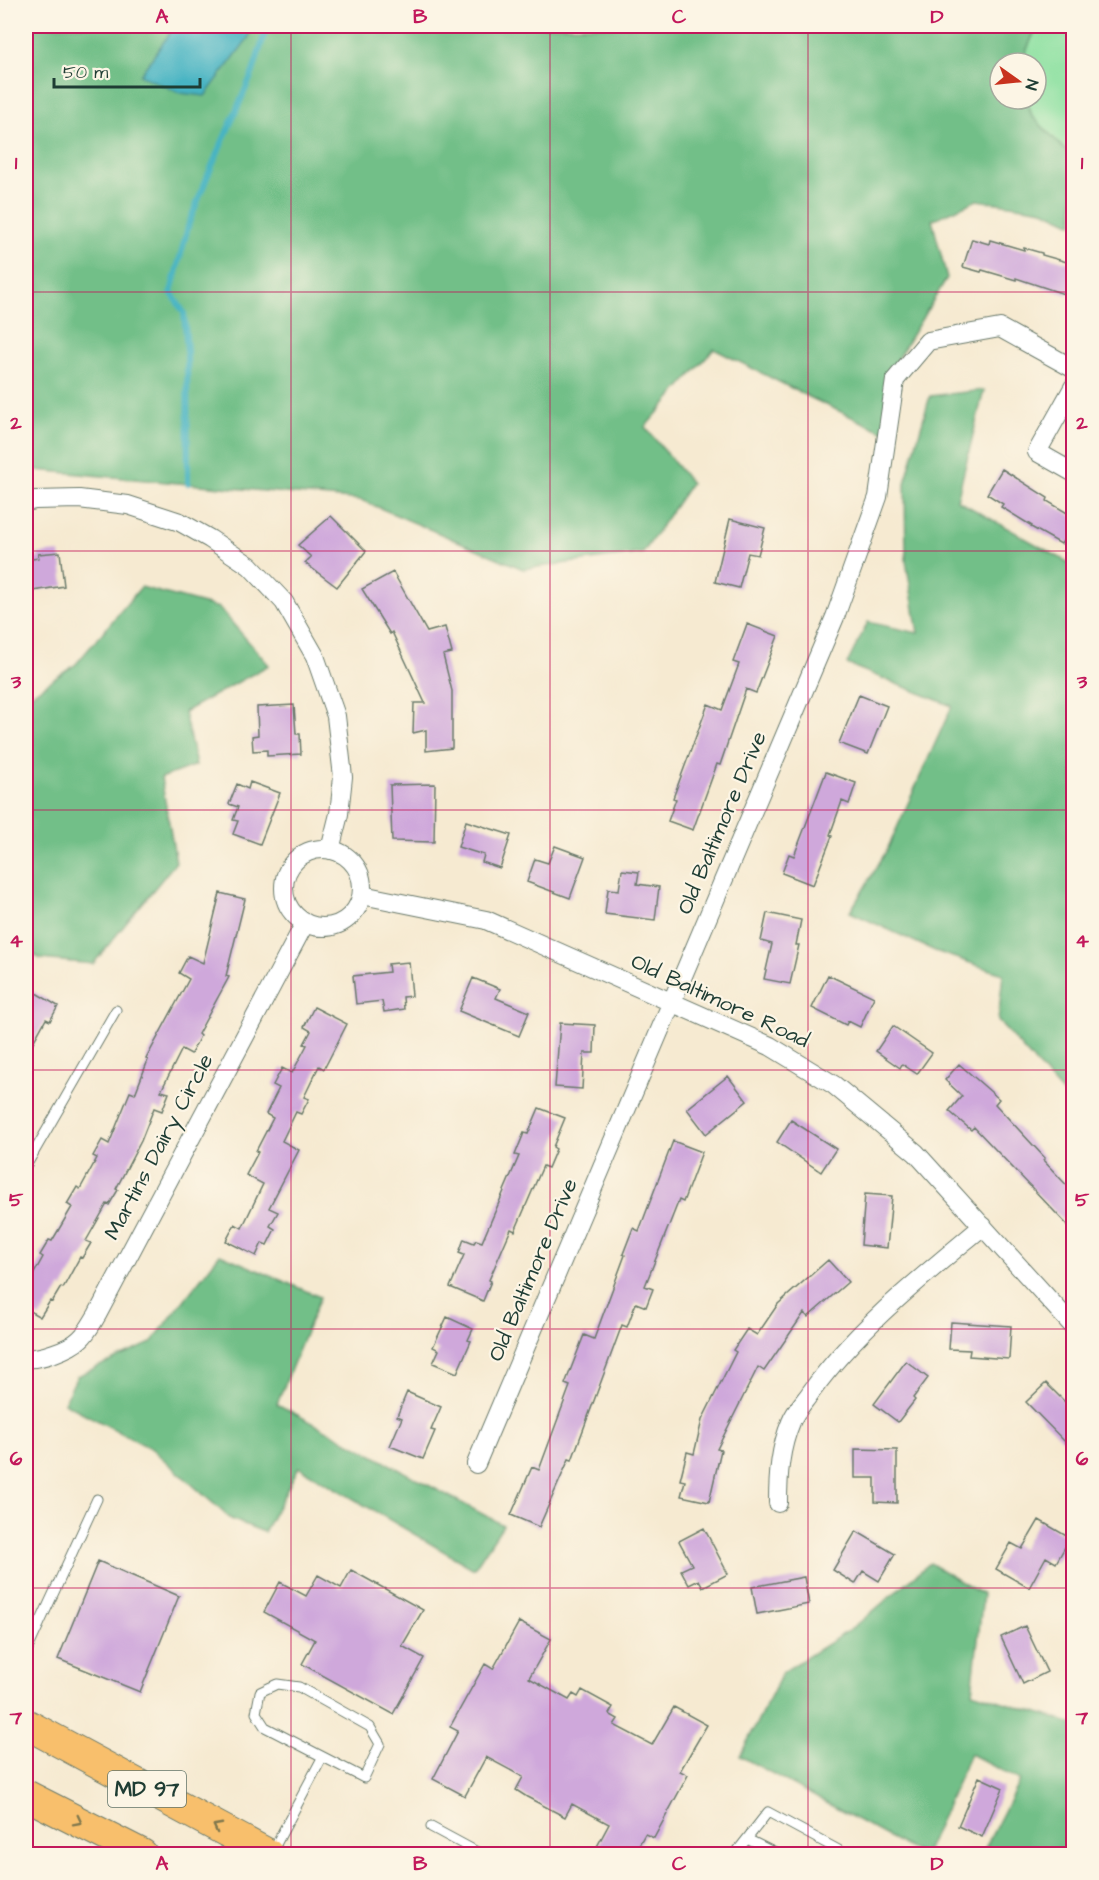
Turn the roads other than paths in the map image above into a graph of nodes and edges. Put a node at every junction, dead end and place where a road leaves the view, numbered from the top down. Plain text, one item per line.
1 (1074, 369) edge
2 (1074, 386) edge
3 (1074, 473) edge
4 (26, 502) edge
5 (330, 850) junction
6 (362, 895) junction
7 (305, 923) junction
8 (673, 1002) junction
9 (116, 1010) dead end
10 (26, 1166) edge
11 (983, 1226) junction
12 (1074, 1327) edge
13 (26, 1358) edge
14 (476, 1464) dead end
15 (97, 1499) dead end
16 (778, 1503) dead end
17 (26, 1653) edge
18 (26, 1724) edge
19 (322, 1758) junction
20 (26, 1795) edge
21 (431, 1827) dead end
22 (747, 1839) junction
23 (142, 1854) edge
24 (270, 1854) edge
25 (481, 1854) edge
26 (735, 1854) edge
27 (777, 1854) edge
28 (846, 1854) edge

1 - 8 street, Old Baltimore Drive
2 - 3 street
4 - 5 street
5 - 6 street
5 - 7 street
6 - 7 street
6 - 8 street, Old Baltimore Road
7 - 13 street, Martins Dairy Circle
8 - 11 street, Old Baltimore Road
8 - 14 street, Old Baltimore Drive
9 - 10 lane
11 - 12 street, Old Baltimore Road
11 - 16 street
15 - 17 lane
24 -> 18 main road, MD 97
19 - 19 lane
19 - 24 lane
20 -> 23 main road, MD 97
21 - 25 lane
22 - 26 lane
22 - 27 lane
22 - 28 lane

